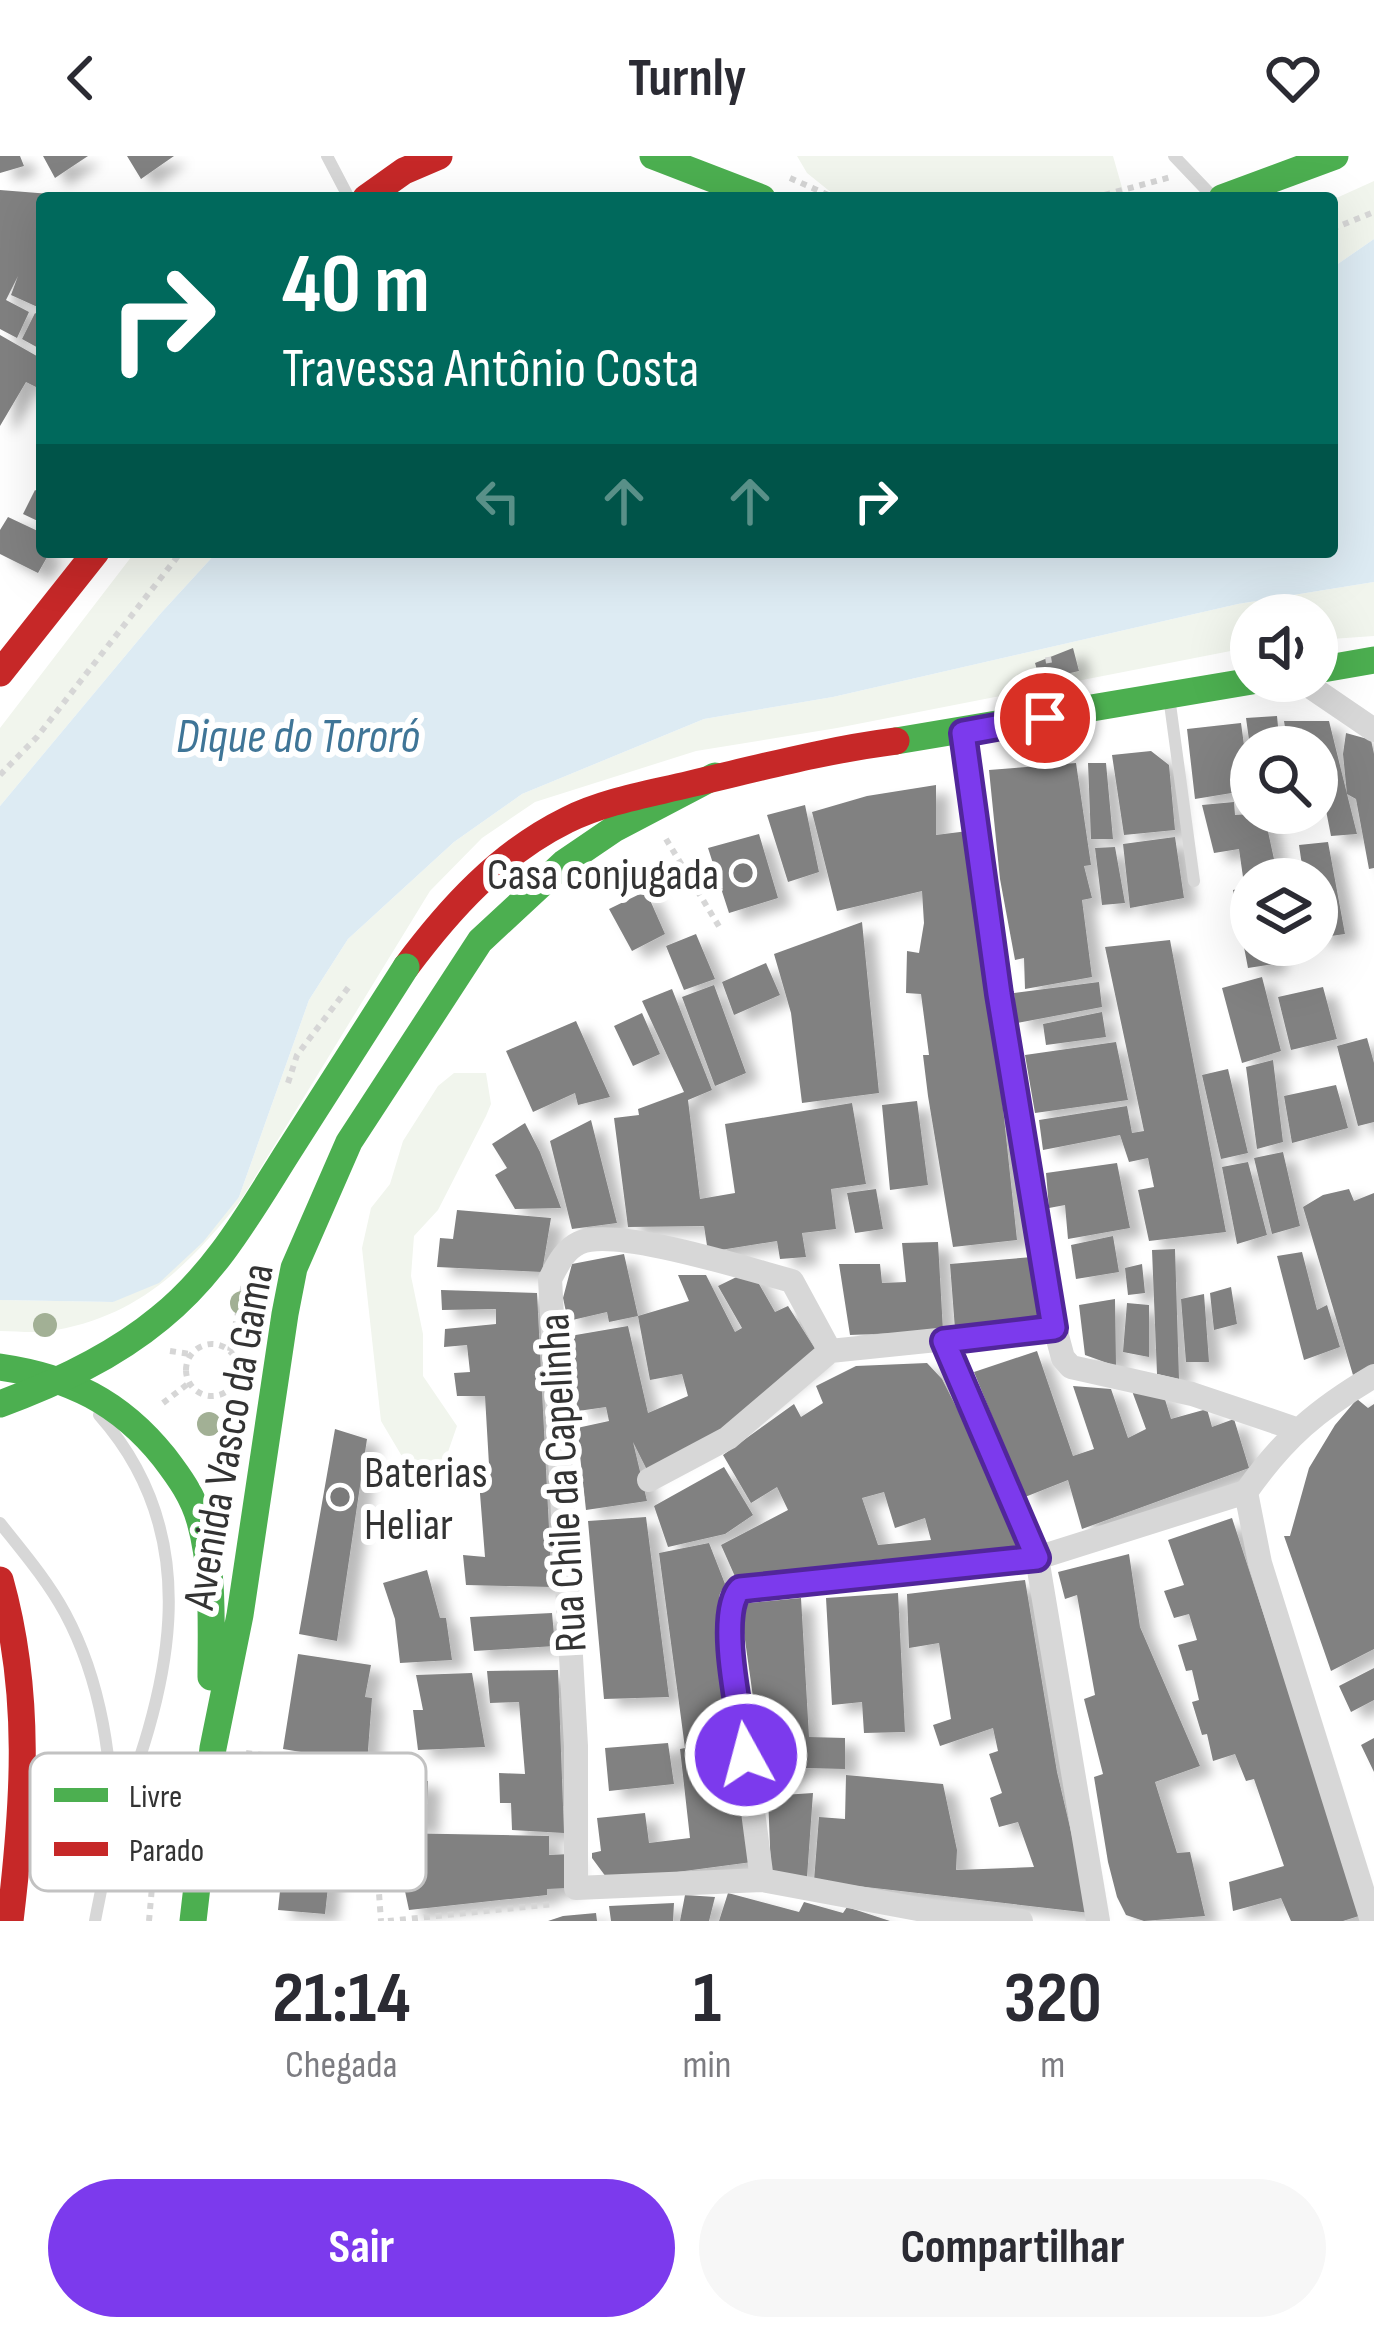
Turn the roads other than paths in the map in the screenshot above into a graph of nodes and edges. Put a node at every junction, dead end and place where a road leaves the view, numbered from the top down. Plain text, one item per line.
1 (327, 156) edge
2 (440, 156) edge
3 (652, 156) edge
4 (1174, 156) edge
5 (1335, 156) edge
6 (376, 170) dead end
7 (730, 170) dead end
8 (346, 192) edge
9 (366, 192) edge
10 (372, 192) edge
11 (748, 192) edge
12 (757, 192) edge
13 (1212, 192) edge
14 (1239, 192) edge
15 (91, 558) edge
16 (1374, 660) edge
17 (1338, 666) edge
18 (0, 673) edge
19 (1230, 685) edge
20 (1169, 696) junction
21 (1333, 702) edge
22 (1374, 730) edge
23 (963, 733) junction
24 (715, 776) junction
25 (1194, 881) dead end
26 (1054, 1328) junction
27 (944, 1341) junction
28 (830, 1351) junction
29 (0, 1366) edge
30 (1374, 1376) edge
31 (64, 1377) junction
32 (0, 1404) edge
33 (1295, 1430) junction
34 (650, 1480) dead end
35 (1246, 1492) junction
36 (0, 1522) edge
37 (1037, 1558) junction
38 (0, 1580) edge
39 (8, 1626) edge
40 (213, 1748) junction
41 (105, 1753) edge
42 (140, 1753) edge
43 (212, 1753) edge
44 (762, 1880) junction
45 (100, 1891) edge
46 (196, 1891) edge
47 (7, 1910) edge
48 (95, 1921) edge
49 (193, 1921) edge
50 (1021, 1921) edge
51 (1098, 1921) edge
52 (1372, 1921) edge

1 - 8 lane
2 - 10 main road
3 - 11 main road
4 - 13 lane
5 - 14 main road
6 - 9 lane
7 - 12 lane
15 - 18 main road
16 - 17 main road
19 - 20 main road, Avenida Vasco da Gama
20 - 23 main road, Avenida Vasco da Gama
20 - 25 lane
21 - 22 street
23 - 24 main road, Avenida Vasco da Gama
23 - 26 street
24 - 32 main road, Avenida Vasco da Gama, bridge
24 - 40 main road, Avenida Vasco da Gama
26 - 27 street
26 - 33 street
27 - 28 street
27 - 37 street
28 - 34 street
28 - 44 street, Rua Chile da Capelinha
29 - 31 main road
30 - 33 street
31 - 40 main road
31 - 42 lane
33 - 35 street
35 - 37 street
35 - 52 street
36 - 41 lane
37 - 44 street
37 - 51 street
38 - 39 main road
39 - 47 main road
40 - 43 main road, Avenida Vasco da Gama
44 - 50 street
45 - 48 lane
46 - 49 main road, Avenida Vasco da Gama

